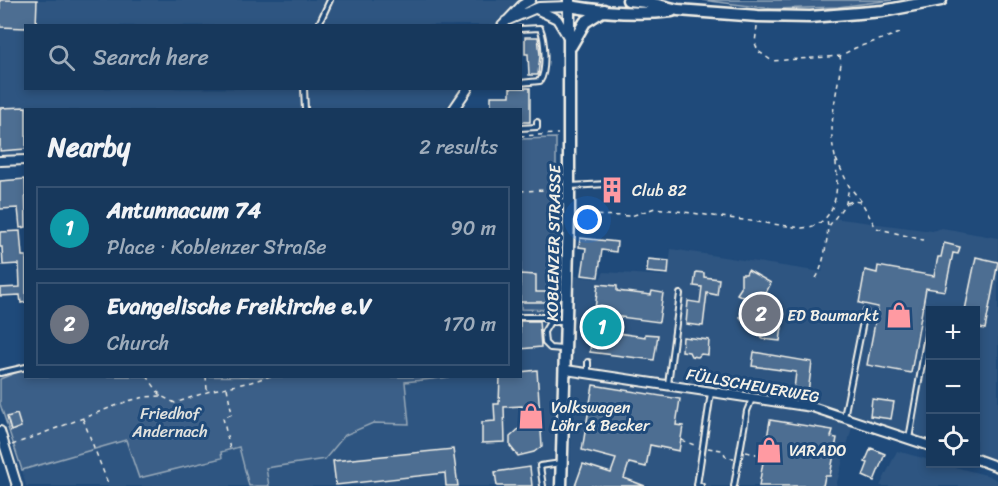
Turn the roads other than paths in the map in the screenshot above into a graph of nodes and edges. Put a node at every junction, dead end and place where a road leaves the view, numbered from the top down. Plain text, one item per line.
1 (330, 0) edge
2 (531, 0) edge
3 (628, 0) edge
4 (941, 0) edge
5 (569, 3) edge
6 (534, 8) junction
7 (604, 10) junction
8 (678, 10) junction
9 (504, 23) edge
10 (319, 24) edge
11 (522, 29) edge
12 (569, 44) junction
13 (522, 83) edge
14 (304, 90) edge
15 (467, 90) edge
16 (305, 108) edge
17 (454, 108) edge
18 (537, 122) dead end
19 (522, 128) edge
20 (24, 160) edge
21 (0, 161) edge
22 (569, 182) junction
23 (607, 184) dead end
24 (569, 210) junction
25 (680, 294) dead end
26 (865, 312) dead end
27 (522, 316) edge
28 (550, 322) junction
29 (566, 322) junction
30 (926, 341) edge
31 (566, 349) junction
32 (588, 362) dead end
33 (24, 367) edge
34 (566, 370) junction
35 (0, 373) edge
36 (588, 373) junction
37 (668, 384) junction
38 (711, 392) junction
39 (752, 398) junction
40 (844, 419) junction
41 (0, 431) edge
42 (909, 440) junction
43 (926, 445) edge
44 (980, 461) edge
45 (562, 463) junction
46 (998, 467) edge
47 (17, 486) edge
48 (543, 486) edge
49 (561, 486) edge
50 (701, 486) edge
51 (734, 486) edge

1 - 10 lane
2 - 9 street
3 - 8 street
4 - 8 street
5 - 6 street
5 - 7 street
5 - 12 street, KOBLENZER STRASSE
6 - 9 street
6 - 12 street
7 - 8 street
7 - 12 street
11 - 13 lane
12 - 22 street, KOBLENZER STRASSE
14 - 16 lane
15 - 17 street
18 - 19 lane
20 - 21 street
22 - 23 lane
22 - 24 street, KOBLENZER STRASSE
22 - 24 lane
24 - 29 street, KOBLENZER STRASSE
25 - 37 lane
26 - 40 lane
27 - 28 lane
28 - 29 lane
28 - 31 lane
29 - 31 street, KOBLENZER STRASSE
30 - 42 lane
31 - 34 street, KOBLENZER STRASSE
32 - 36 lane
33 - 35 lane
34 - 36 street, FÜLLSCHEUERWEG
34 - 45 street, KOBLENZER STRASSE
36 - 37 street, FÜLLSCHEUERWEG
37 - 38 street, FÜLLSCHEUERWEG
38 - 39 street, FÜLLSCHEUERWEG
38 - 50 lane
39 - 40 street, FÜLLSCHEUERWEG
39 - 51 lane
40 - 42 street, FÜLLSCHEUERWEG
41 - 47 street
42 - 43 street, FÜLLSCHEUERWEG
44 - 46 street
45 - 48 lane
45 - 49 street, KOBLENZER STRASSE

